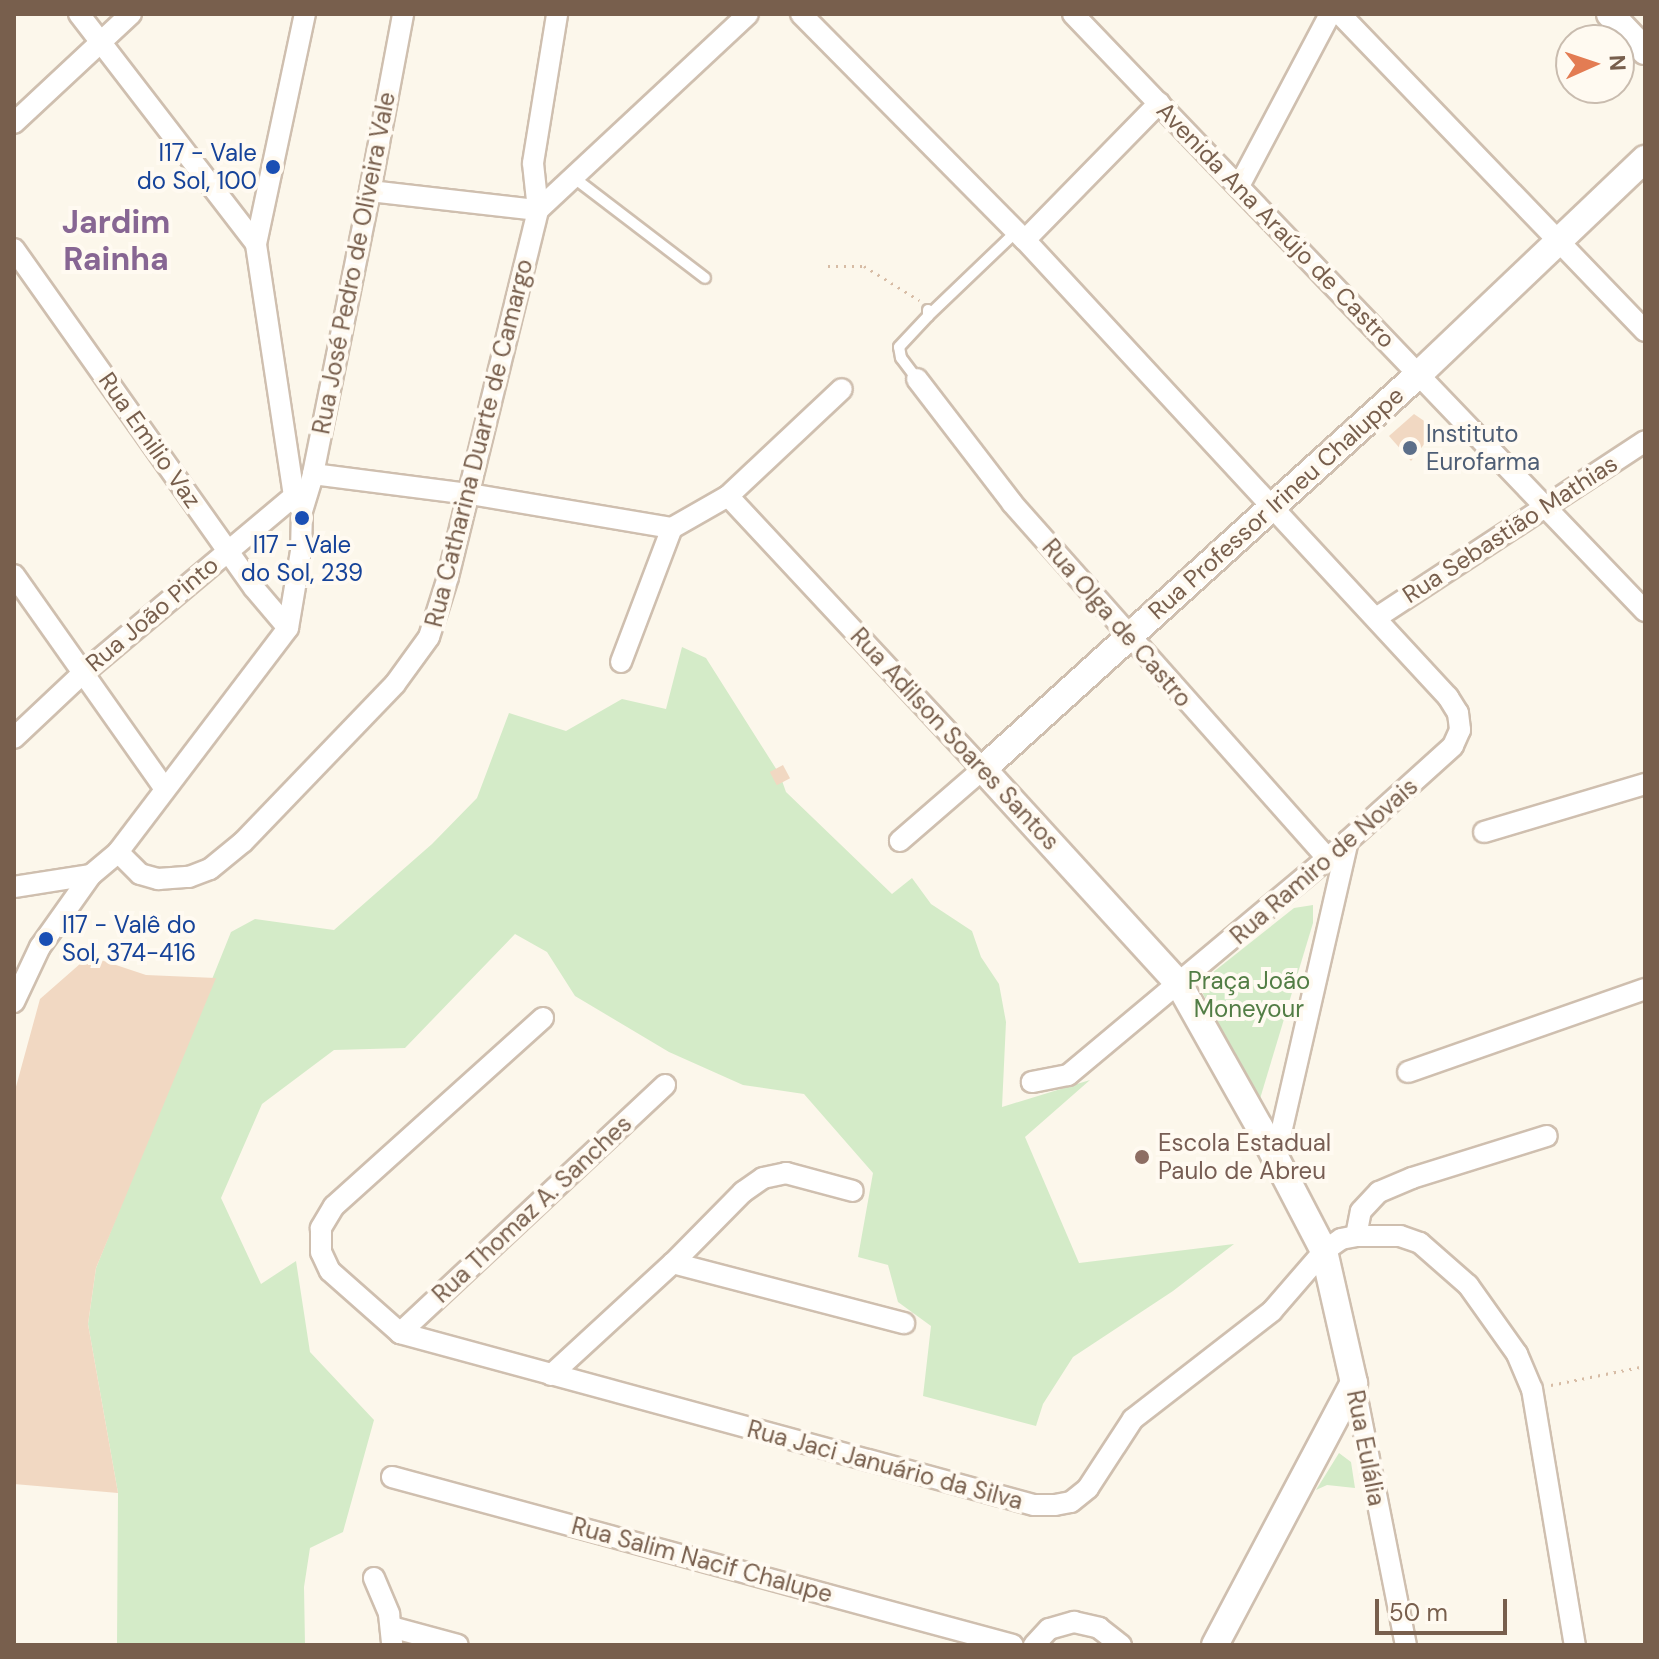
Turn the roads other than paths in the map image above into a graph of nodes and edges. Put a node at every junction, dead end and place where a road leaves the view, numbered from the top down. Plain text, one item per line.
1 (79, 14) edge
2 (131, 14) edge
3 (305, 14) edge
4 (403, 14) edge
5 (557, 14) edge
6 (748, 14) edge
7 (801, 14) edge
8 (1073, 14) edge
9 (1330, 14) edge
10 (1340, 14) edge
11 (1610, 14) edge
12 (100, 43) junction
13 (1645, 51) edge
14 (1159, 103) junction
15 (14, 123) edge
16 (1645, 159) edge
17 (571, 176) junction
18 (1239, 186) junction
19 (370, 191) junction
20 (538, 210) junction
21 (1021, 236) junction
22 (1559, 243) junction
23 (256, 244) junction
24 (14, 249) edge
25 (705, 278) dead end
26 (1645, 331) edge
27 (1419, 374) junction
28 (917, 379) joint
29 (842, 389) dead end
30 (1645, 441) edge
31 (313, 474) junction
32 (470, 494) junction
33 (728, 496) junction
34 (298, 504) junction
35 (1544, 505) junction
36 (1272, 506) junction
37 (672, 528) junction
38 (228, 549) junction
39 (14, 575) edge
40 (1645, 611) edge
41 (1376, 618) junction
42 (288, 628) junction
43 (1128, 637) junction
44 (621, 662) dead end
45 (82, 674) junction
46 (14, 738) edge
47 (983, 769) junction
48 (1645, 784) edge
49 (165, 789) junction
50 (1484, 832) dead end
51 (900, 841) dead end
52 (1348, 841) junction
53 (118, 852) junction
54 (1328, 859) junction
55 (91, 875) junction
56 (14, 887) edge
57 (1179, 984) junction
58 (1645, 989) edge
59 (14, 1002) edge
60 (543, 1018) dead end
61 (1408, 1072) dead end
62 (1032, 1082) dead end
63 (665, 1085) dead end
64 (1547, 1136) dead end
65 (1275, 1159) junction
66 (853, 1191) dead end
67 (1356, 1236) junction
68 (1324, 1251) junction
69 (673, 1263) junction
70 (904, 1323) dead end
71 (400, 1333) junction
72 (551, 1375) junction
73 (1354, 1383) junction
74 (392, 1477) dead end
75 (374, 1578) dead end
76 (392, 1636) edge
77 (458, 1645) edge
78 (1013, 1645) edge
79 (1034, 1645) edge
80 (1121, 1645) edge
81 (1215, 1645) edge
82 (1406, 1645) edge
83 (1575, 1645) edge

1 - 12 street
2 - 12 street
3 - 23 street
4 - 19 street, Rua José Pedro de Oliveira Vale
5 - 20 street
6 - 17 street
7 - 21 street
8 - 14 street, Avenida Ana Araújo de Castro
9 - 18 street
10 - 22 street
11 - 13 street
12 - 15 street
12 - 23 street
14 - 18 street, Avenida Ana Araújo de Castro
14 - 21 street
16 - 22 street, Rua Professor Irineu Chaluppe
17 - 20 street
17 - 25 lane
18 - 27 street, Avenida Ana Araújo de Castro
19 - 20 street
19 - 31 street, Rua José Pedro de Oliveira Vale
20 - 32 street, Rua Catharina Duarte de Camargo
21 - 28 lane
21 - 36 street
22 - 26 street
22 - 27 street, Rua Professor Irineu Chaluppe
23 - 34 street
24 - 38 street, Rua Emilio Vaz
27 - 35 street, Avenida Ana Araújo de Castro
27 - 36 street, Rua Professor Irineu Chaluppe
28 - 43 street, Rua Olga de Castro
29 - 33 street
30 - 35 street, Rua Sebastião Mathias
31 - 32 street
31 - 34 street, Rua José Pedro de Oliveira Vale
32 - 37 street
32 - 53 street, Rua Catharina Duarte de Camargo
33 - 37 street
33 - 47 street, Rua Adilson Soares Santos
34 - 38 street, Rua João Pinto
34 - 42 street
35 - 40 street, Avenida Ana Araújo de Castro
35 - 41 street, Rua Sebastião Mathias
36 - 41 street
36 - 43 street, Rua Professor Irineu Chaluppe
37 - 44 street
38 - 42 street, Rua Emilio Vaz
38 - 45 street, Rua João Pinto
39 - 45 street
41 - 52 street, Rua Ramiro de Novais
42 - 49 street
43 - 47 street, Rua Professor Irineu Chaluppe
43 - 54 street, Rua Olga de Castro
45 - 46 street, Rua João Pinto
45 - 49 street
47 - 51 street, Rua Professor Irineu Chaluppe
47 - 57 street, Rua Adilson Soares Santos
48 - 50 street
49 - 53 street
52 - 54 street, Rua Ramiro de Novais
52 - 65 street
53 - 55 street
54 - 57 street, Rua Ramiro de Novais
55 - 56 street
55 - 59 street
57 - 62 street, Rua Ramiro de Novais
57 - 65 street, Rua Adilson Soares Santos
58 - 61 street
60 - 71 street
63 - 71 street, Rua Thomaz A. Sanches
64 - 67 street
65 - 68 street, Rua Eulália
66 - 69 street
67 - 68 street
67 - 83 street
68 - 72 street, Rua Jaci Januário da Silva
68 - 73 street, Rua Eulália
69 - 70 street
69 - 72 street
71 - 72 street, Rua Jaci Januário da Silva
73 - 81 street
73 - 82 street, Rua Eulália
74 - 78 street, Rua Salim Nacif Chalupe
75 - 76 street
76 - 77 street
79 - 80 street

